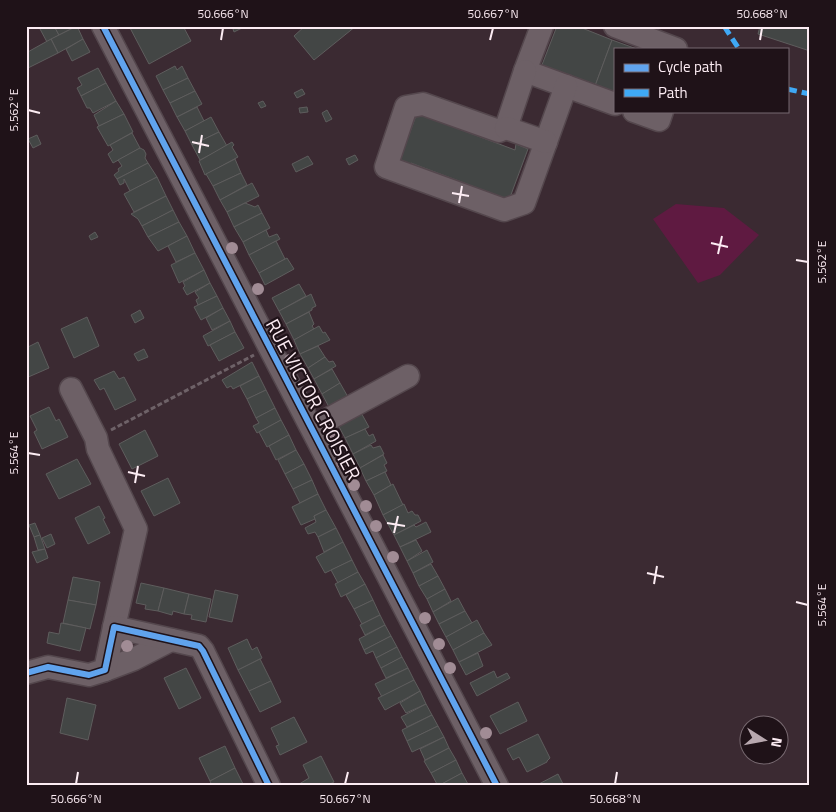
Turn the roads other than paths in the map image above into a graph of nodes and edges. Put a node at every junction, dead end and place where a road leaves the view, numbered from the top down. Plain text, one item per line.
1 (103, 26) edge
2 (542, 26) edge
3 (615, 26) edge
4 (673, 48) edge
5 (525, 71) junction
6 (566, 86) junction
7 (614, 104) edge
8 (637, 112) edge
9 (662, 112) edge
10 (506, 128) junction
11 (546, 142) junction
12 (408, 376) dead end
13 (71, 389) dead end
14 (312, 428) junction
15 (114, 627) junction
16 (171, 640) junction
17 (105, 670) junction
18 (26, 673) edge
19 (269, 786) edge
20 (497, 786) edge

1 - 14 street, RUE VICTOR CROISIER
2 - 5 street
3 - 4 street
5 - 6 street
5 - 10 street
6 - 7 street
6 - 11 street
8 - 9 street
10 - 11 street
10 - 11 street
12 - 14 street
13 - 15 street
14 - 20 street, RUE VICTOR CROISIER
15 - 16 street
15 - 17 street
16 - 17 street
16 - 19 street
17 - 18 street

